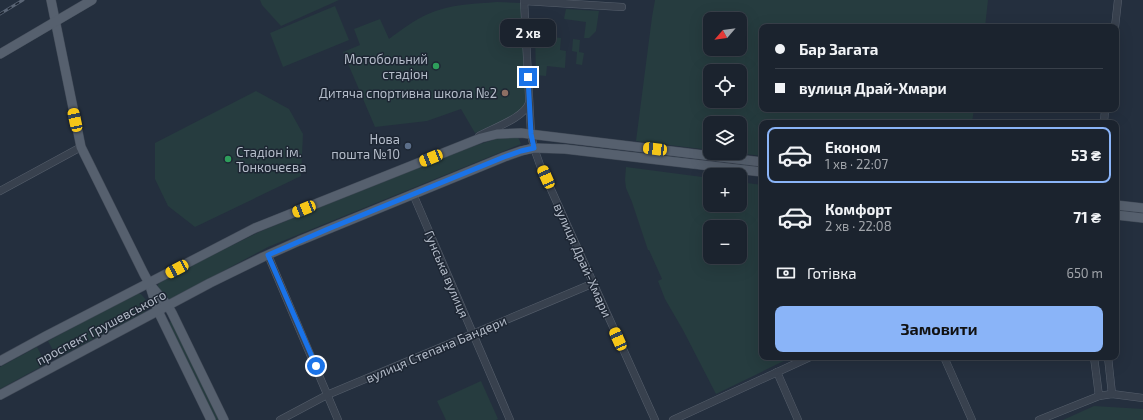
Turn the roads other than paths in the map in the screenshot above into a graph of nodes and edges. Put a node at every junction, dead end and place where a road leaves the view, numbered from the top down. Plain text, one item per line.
1 (51, 0) edge
2 (92, 0) edge
3 (1118, 0) edge
4 (524, 1) edge
5 (622, 7) dead end
6 (56, 22) junction
7 (1115, 24) edge
8 (0, 54) edge
9 (529, 103) junction
10 (531, 134) junction
11 (81, 147) junction
12 (458, 147) junction
13 (534, 148) junction
14 (759, 162) edge
15 (759, 172) edge
16 (0, 190) edge
17 (413, 194) junction
18 (1119, 205) edge
19 (1143, 208) edge
20 (1119, 215) edge
21 (1143, 218) edge
22 (268, 255) junction
23 (149, 283) junction
24 (594, 283) junction
25 (168, 306) junction
26 (158, 311) junction
27 (473, 334) junction
28 (803, 360) edge
29 (945, 360) edge
30 (1094, 360) edge
31 (1108, 360) edge
32 (0, 361) edge
33 (777, 372) junction
34 (1112, 394) junction
35 (0, 395) edge
36 (327, 395) junction
37 (1099, 396) junction
38 (1143, 398) edge
39 (211, 420) edge
40 (224, 420) edge
41 (280, 420) edge
42 (338, 420) edge
43 (510, 420) edge
44 (655, 420) edge
45 (673, 420) edge
46 (798, 420) edge
47 (972, 420) edge
48 (1039, 420) edge

1 - 6 main road
2 - 6 main road
3 - 7 street
4 - 5 street
4 - 9 street, вулиця Драй-Хмари
6 - 8 main road
6 - 11 main road
9 - 10 street, вулиця Драй-Хмари
9 - 12 street
10 - 12 main road, проспект Грушевського
10 - 13 street, вулиця Драй-Хмари
10 - 14 main road, проспект Грушевського
11 - 16 street
11 - 23 main road
12 - 23 main road, проспект Грушевського
13 - 15 main road, проспект Грушевського
13 - 17 main road, проспект Грушевського
13 - 24 street, вулиця Драй-Хмари
17 - 22 main road, проспект Грушевського
17 - 27 street, Гунська вулиця
18 - 19 main road
20 - 21 main road
22 - 25 main road, проспект Грушевського
22 - 36 street
23 - 25 main road
23 - 26 main road
23 - 32 main road, проспект Грушевського
24 - 27 street, вулиця Степана Бандери
24 - 44 street, вулиця Драй-Хмари
25 - 26 main road, проспект Грушевського
25 - 40 main road
26 - 35 main road, проспект Грушевського
26 - 39 main road
27 - 36 street, вулиця Степана Бандери
27 - 43 street, Гунська вулиця
28 - 33 street
29 - 47 street
30 - 37 street
31 - 34 street
33 - 45 street
33 - 46 street
34 - 37 street
34 - 38 street
36 - 41 street, вулиця Степана Бандери
36 - 42 street
37 - 48 street

